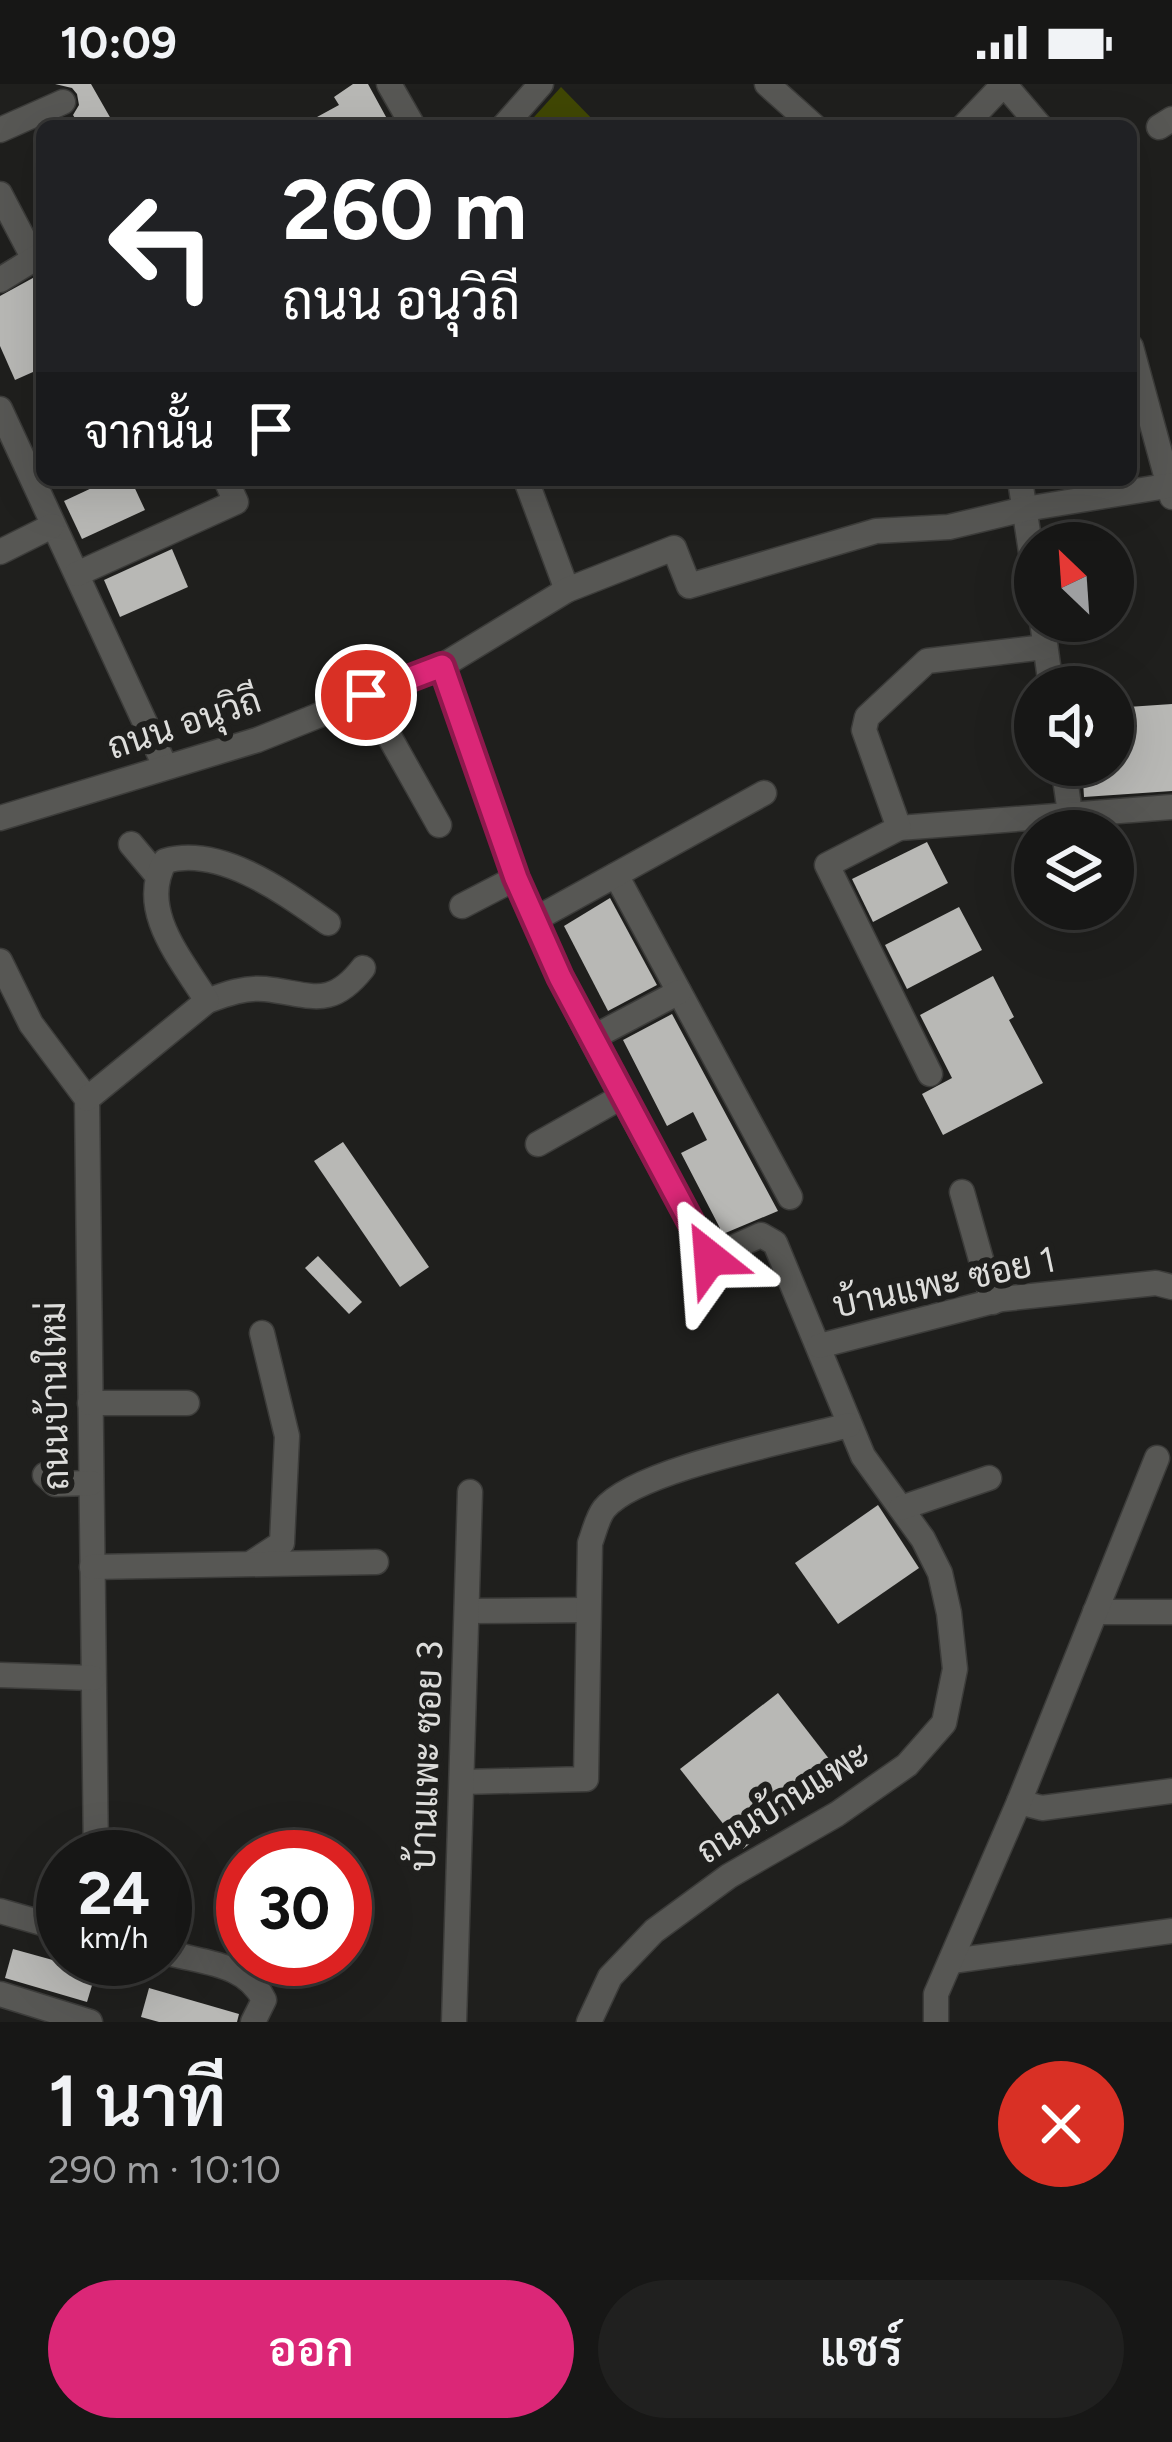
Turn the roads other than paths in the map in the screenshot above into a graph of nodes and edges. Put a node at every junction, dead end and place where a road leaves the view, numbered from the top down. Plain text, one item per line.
1 (389, 84) edge
2 (541, 84) edge
3 (767, 84) edge
4 (1004, 84) edge
5 (63, 102) dead end
6 (407, 120) edge
7 (509, 120) edge
8 (803, 120) edge
9 (970, 120) edge
10 (1035, 120) edge
11 (0, 130) edge
12 (0, 194) edge
13 (36, 253) edge
14 (36, 257) edge
15 (0, 280) edge
16 (1137, 367) edge
17 (0, 409) edge
18 (31, 447) edge
19 (1172, 485) edge
20 (41, 486) edge
21 (229, 486) edge
22 (528, 486) edge
23 (1021, 486) edge
24 (1172, 497) edge
25 (1025, 509) junction
26 (1027, 522) edge
27 (52, 526) junction
28 (0, 552) edge
29 (77, 574) junction
30 (567, 590) junction
31 (1014, 641) edge
32 (442, 666) junction
33 (366, 695) junction
34 (165, 766) junction
35 (764, 793) dead end
36 (1172, 807) edge
37 (1121, 810) edge
38 (0, 818) edge
39 (1014, 818) edge
40 (439, 825) dead end
41 (899, 828) junction
42 (130, 844) dead end
43 (157, 875) junction
44 (616, 875) junction
45 (516, 878) junction
46 (463, 906) dead end
47 (534, 920) junction
48 (328, 922) dead end
49 (0, 961) edge
50 (362, 968) dead end
51 (680, 992) junction
52 (207, 1000) junction
53 (592, 1038) junction
54 (930, 1074) dead end
55 (623, 1096) junction
56 (87, 1099) junction
57 (538, 1144) dead end
58 (962, 1192) dead end
59 (790, 1197) dead end
60 (1164, 1285) edge
61 (993, 1302) junction
62 (262, 1333) dead end
63 (819, 1346) junction
64 (91, 1403) junction
65 (187, 1403) dead end
66 (850, 1425) junction
67 (1157, 1458) dead end
68 (45, 1475) dead end
69 (989, 1478) dead end
70 (92, 1483) junction
71 (470, 1492) dead end
72 (901, 1508) junction
73 (252, 1562) junction
74 (376, 1562) dead end
75 (92, 1567) junction
76 (586, 1610) junction
77 (466, 1611) junction
78 (1095, 1612) junction
79 (1172, 1612) edge
80 (0, 1675) edge
81 (93, 1678) junction
82 (462, 1783) junction
83 (1172, 1791) edge
84 (1019, 1802) junction
85 (96, 1830) edge
86 (0, 1911) edge
87 (36, 1921) edge
88 (1172, 1931) edge
89 (192, 1958) edge
90 (952, 1961) junction
91 (0, 1994) edge
92 (90, 2022) edge
93 (253, 2022) edge
94 (454, 2022) edge
95 (589, 2022) edge
96 (936, 2022) edge

1 - 6 street
2 - 7 street
3 - 8 street
4 - 9 street
4 - 10 street
5 - 11 street
12 - 13 street
14 - 15 street
16 - 19 street
17 - 18 street
19 - 24 street
19 - 25 street
20 - 27 street
21 - 29 street
22 - 30 street
23 - 25 street
25 - 26 street
25 - 30 street, ถนน อนุวิถี
27 - 28 street
27 - 29 street
29 - 34 street
30 - 32 street, ถนน อนุวิถี
31 - 41 street
32 - 33 street, ถนน อนุวิถี
32 - 45 street
33 - 34 street, ถนน อนุวิถี
33 - 40 street
34 - 38 street, ถนน อนุวิถี
35 - 44 street
36 - 37 street
39 - 41 street
41 - 54 street
42 - 43 street
43 - 48 street
43 - 52 street
44 - 47 street
44 - 51 street
45 - 46 street
45 - 47 street
47 - 53 street
49 - 56 street
50 - 52 street
51 - 53 street
51 - 59 street
52 - 56 street
53 - 55 street
55 - 57 street
55 - 63 street, ถนนบ้านแพะ
56 - 64 street, ถนนบ้านใหม่
58 - 61 street
60 - 61 street, บ้านแพะ ซอย 1
61 - 63 street, บ้านแพะ ซอย 1
62 - 73 street
63 - 66 street, ถนนบ้านแพะ
64 - 65 street
64 - 70 street, ถนนบ้านใหม่
66 - 72 street, ถนนบ้านแพะ
66 - 76 street
67 - 78 street
68 - 70 street
69 - 72 street
70 - 75 street, ถนนบ้านใหม่
71 - 77 street, บ้านแพะ ซอย 3
72 - 95 street, ถนนบ้านแพะ
73 - 74 street
73 - 75 street
75 - 81 street, ถนนบ้านใหม่
76 - 77 street
76 - 82 street
77 - 82 street, บ้านแพะ ซอย 3
78 - 79 street
78 - 84 street
80 - 81 street
81 - 85 street, ถนนบ้านใหม่
82 - 94 street, บ้านแพะ ซอย 3
83 - 84 street
84 - 90 street
86 - 87 street
88 - 90 street
89 - 93 street
90 - 96 street
91 - 92 street

